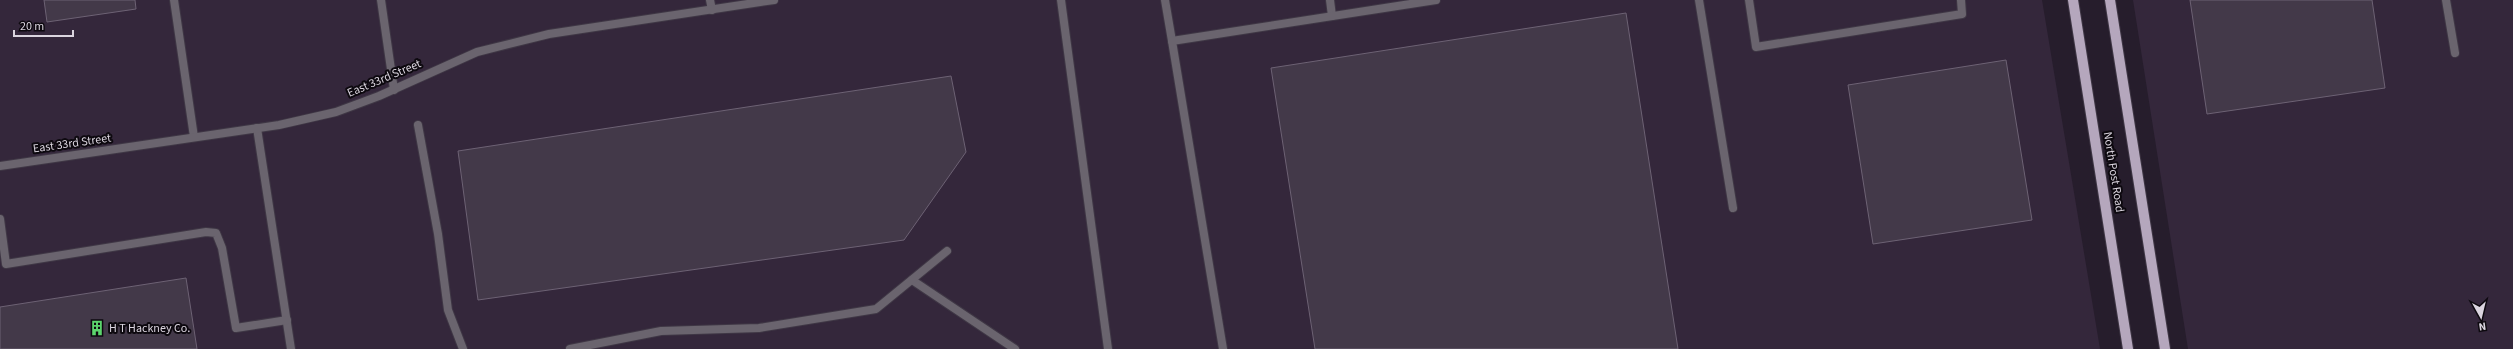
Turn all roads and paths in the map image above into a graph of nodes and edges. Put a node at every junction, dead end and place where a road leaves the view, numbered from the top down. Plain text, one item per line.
1 (174, 0) edge
2 (381, 0) edge
3 (710, 0) edge
4 (774, 0) edge
5 (1061, 0) edge
6 (1165, 0) edge
7 (1330, 0) edge
8 (1436, 0) edge
9 (1699, 0) edge
10 (1749, 0) edge
11 (1961, 0) edge
12 (2073, 0) edge
13 (2110, 0) edge
14 (2446, 0) edge
15 (712, 10) junction
16 (1332, 16) junction
17 (1172, 41) junction
18 (2455, 52) dead end
19 (394, 90) junction
20 (418, 125) dead end
21 (257, 128) junction
22 (194, 137) junction
23 (0, 166) edge
24 (1733, 208) dead end
25 (0, 219) edge
26 (947, 251) dead end
27 (3, 264) edge
28 (912, 280) junction
29 (287, 320) junction
30 (291, 349) edge
31 (463, 349) edge
32 (570, 349) edge
33 (1015, 349) edge
34 (1108, 349) edge
35 (1223, 349) edge
36 (2128, 349) edge
37 (2164, 349) edge

1 - 22 street
2 - 19 street
3 - 15 street
4 - 15 street, East 33rd Street
5 - 34 street
6 - 17 street
7 - 16 street
8 - 16 street
9 - 24 street
10 - 11 street
12 - 36 main road, North Post Road
13 - 37 main road, North Post Road
14 - 18 street
15 - 19 street, East 33rd Street
16 - 17 street
17 - 35 street
19 - 21 street, East 33rd Street
20 - 31 street
21 - 22 street, East 33rd Street
21 - 29 street
22 - 23 street, East 33rd Street
25 - 27 street
26 - 28 street
27 - 29 street
28 - 32 street
28 - 33 street
29 - 30 street

